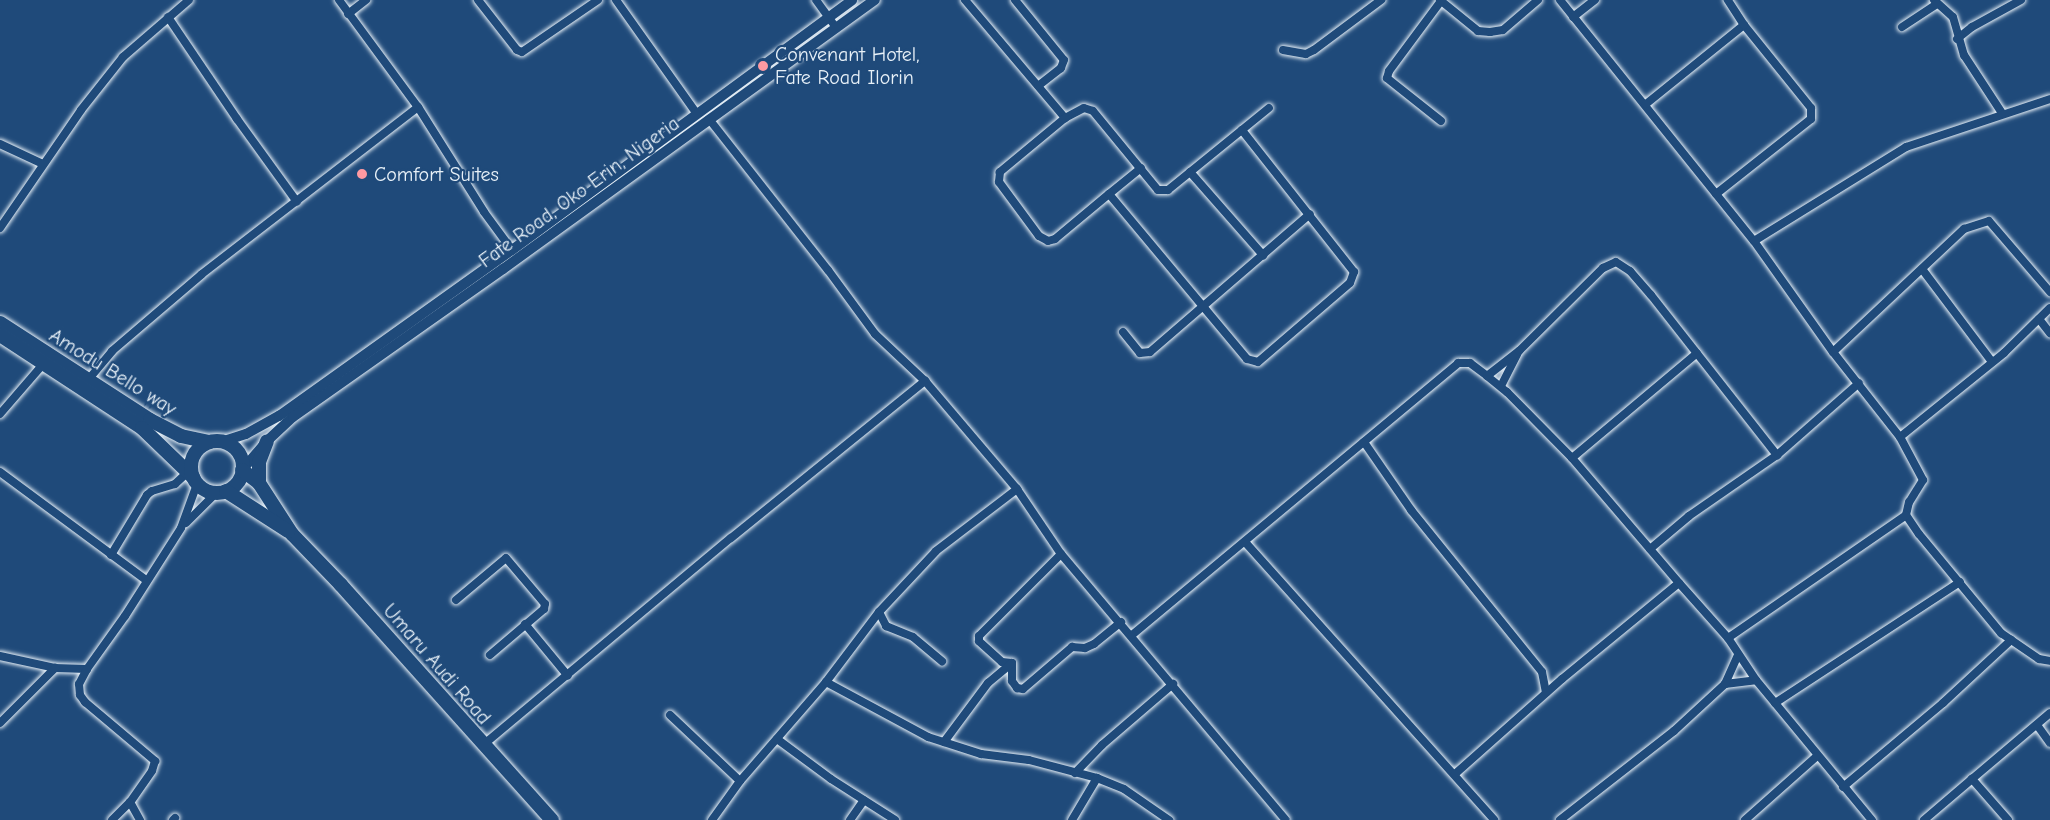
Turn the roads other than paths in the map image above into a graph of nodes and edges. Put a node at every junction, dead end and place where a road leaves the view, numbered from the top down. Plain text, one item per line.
1 (189, 0) edge
2 (339, 0) edge
3 (366, 0) edge
4 (478, 0) edge
5 (598, 0) edge
6 (616, 0) edge
7 (816, 0) edge
8 (852, 0) edge
9 (875, 0) edge
10 (965, 0) edge
11 (1015, 0) edge
12 (1381, 0) edge
13 (1441, 0) edge
14 (1538, 0) edge
15 (1560, 0) edge
16 (1595, 0) edge
17 (1728, 0) edge
18 (2021, 0) edge
19 (1935, 2) edge
20 (348, 14) junction
21 (1574, 16) junction
22 (168, 17) junction
23 (828, 17) junction
24 (1953, 17) junction
25 (1744, 25) junction
26 (836, 27) junction
27 (1902, 27) dead end
28 (1972, 27) junction
29 (1958, 39) junction
30 (1283, 51) dead end
31 (1038, 86) junction
32 (2050, 99) edge
33 (1646, 104) junction
34 (418, 107) junction
35 (1269, 108) dead end
36 (697, 114) junction
37 (2002, 114) junction
38 (1065, 118) junction
39 (709, 119) junction
40 (1441, 121) dead end
41 (1242, 130) junction
42 (0, 144) edge
43 (43, 164) junction
44 (1141, 168) junction
45 (1190, 172) junction
46 (1108, 194) junction
47 (1716, 194) junction
48 (297, 202) junction
49 (1310, 214) junction
50 (0, 228) edge
51 (1754, 241) junction
52 (512, 250) junction
53 (1263, 255) junction
54 (1922, 269) junction
55 (2050, 292) edge
56 (1204, 306) junction
57 (2050, 308) edge
58 (2039, 319) junction
59 (0, 323) edge
60 (1124, 332) dead end
61 (2050, 333) edge
62 (0, 335) edge
63 (1519, 351) junction
64 (1833, 352) junction
65 (1697, 353) junction
66 (1992, 362) junction
67 (44, 363) junction
68 (1487, 376) junction
69 (88, 380) junction
70 (925, 381) junction
71 (1858, 382) junction
72 (1501, 386) junction
73 (0, 414) edge
74 (1900, 437) junction
75 (267, 441) junction
76 (215, 442) junction
77 (1364, 442) junction
78 (1777, 455) junction
79 (1572, 458) junction
80 (243, 470) junction
81 (0, 472) edge
82 (192, 478) junction
83 (259, 483) junction
84 (1017, 489) junction
85 (221, 492) junction
86 (1906, 515) junction
87 (181, 528) junction
88 (292, 534) junction
89 (1245, 542) junction
90 (1650, 549) junction
91 (1061, 554) junction
92 (111, 555) junction
93 (146, 580) junction
94 (1960, 582) junction
95 (1679, 583) junction
96 (456, 600) dead end
97 (879, 612) junction
98 (1121, 622) junction
99 (525, 624) junction
100 (1132, 635) junction
101 (1728, 638) junction
102 (2011, 640) junction
103 (490, 655) dead end
104 (1738, 655) junction
105 (0, 656) edge
106 (942, 661) dead end
107 (2050, 661) edge
108 (1012, 663) junction
109 (55, 668) junction
110 (87, 669) junction
111 (1542, 672) junction
112 (568, 676) junction
113 (1562, 679) junction
114 (1756, 680) junction
115 (826, 682) junction
116 (1173, 684) junction
117 (1725, 684) junction
118 (1546, 693) junction
119 (1775, 703) junction
120 (2050, 713) edge
121 (670, 715) dead end
122 (0, 723) edge
123 (2037, 725) junction
124 (777, 739) junction
125 (944, 742) junction
126 (2050, 743) edge
127 (483, 746) junction
128 (1817, 756) junction
129 (1075, 772) junction
130 (1455, 774) junction
131 (1097, 778) junction
132 (1972, 780) junction
133 (740, 781) junction
134 (1844, 787) junction
135 (864, 800) junction
136 (130, 802) junction
137 (112, 820) edge
138 (140, 820) edge
139 (552, 820) edge
140 (712, 820) edge
141 (850, 820) edge
142 (895, 820) edge
143 (1072, 820) edge
144 (1168, 820) edge
145 (1286, 820) edge
146 (1494, 820) edge
147 (1560, 820) edge
148 (1745, 820) edge
149 (1872, 820) edge
150 (1924, 820) edge
151 (2008, 820) edge

1 - 22 street
2 - 20 street
3 - 20 street
4 - 5 street
6 - 36 street
7 - 23 street
8 - 23 street, Fate Road, Oko Erin, Nigeria
9 - 26 street, Fate Road, Oko Erin, Nigeria
10 - 31 street
11 - 31 street
12 - 30 street
13 - 14 street
13 - 40 street
15 - 21 street
16 - 21 street
17 - 25 street
18 - 28 street
19 - 24 street
19 - 27 street
20 - 34 street
21 - 33 street
22 - 43 street
22 - 48 street
23 - 26 street
23 - 36 street, Fate Road, Oko Erin, Nigeria
24 - 28 street
24 - 29 street
25 - 33 street
25 - 47 street
26 - 39 street, Fate Road, Oko Erin, Nigeria
28 - 29 street
29 - 37 street
31 - 38 street
32 - 37 street
33 - 47 street
34 - 48 street
34 - 52 street
35 - 41 street
36 - 52 street, Fate Road, Oko Erin, Nigeria
37 - 51 street
38 - 44 street
38 - 46 street
39 - 70 street
39 - 75 street, Fate Road, Oko Erin, Nigeria
41 - 45 street
41 - 49 street
42 - 43 street
43 - 50 street
44 - 45 street
44 - 46 street
45 - 53 street
46 - 56 street
47 - 51 street
48 - 69 street
49 - 53 street
49 - 56 street
51 - 64 street
52 - 76 street, Fate Road, Oko Erin, Nigeria
53 - 56 street
54 - 55 street
54 - 64 street
54 - 66 street
56 - 60 street
57 - 58 street
58 - 61 street
58 - 66 street
59 - 69 main road, Amodu Bello way
62 - 67 main road, Amodu Bello way
63 - 65 street
63 - 68 street
63 - 72 street
64 - 71 street
65 - 78 street
65 - 79 street
66 - 74 street
67 - 73 street
67 - 82 main road, Amodu Bello way
68 - 72 street
68 - 77 street
69 - 76 main road, Amodu Bello way
70 - 84 street
70 - 112 street
71 - 74 street
71 - 78 street
72 - 79 street
74 - 86 street
75 - 80 street, Fate Road, Oko Erin, Nigeria
75 - 83 main road
76 - 80 main road
76 - 82 main road
77 - 89 street
77 - 111 street
78 - 90 street
79 - 90 street
80 - 83 main road
80 - 85 main road
81 - 92 street
82 - 85 main road
82 - 87 street
82 - 92 street
83 - 88 main road
84 - 91 street
84 - 97 street
85 - 87 street
85 - 88 main road
86 - 94 street
86 - 101 street
87 - 93 street
88 - 127 main road, Umaru Audi Road
89 - 100 street
89 - 130 street
90 - 95 street
91 - 98 street
91 - 108 street
92 - 93 street
93 - 110 street
94 - 102 street
94 - 119 street
95 - 101 street
95 - 113 street
96 - 99 street
97 - 106 street
97 - 115 street
98 - 100 street
98 - 108 street
99 - 103 street
99 - 112 street
100 - 116 street
101 - 104 street
102 - 107 street
102 - 134 street
104 - 114 street
104 - 117 street
105 - 109 street
108 - 125 street
109 - 110 street
109 - 122 street
110 - 136 street
111 - 113 street
111 - 118 street
112 - 127 street
113 - 118 street
114 - 117 street
114 - 119 street
115 - 124 street
115 - 125 street
116 - 129 street
116 - 145 street
117 - 147 street
118 - 130 street
119 - 128 street
120 - 123 street
121 - 133 street
123 - 126 street
123 - 132 street
124 - 133 street
124 - 135 street
125 - 129 street
127 - 139 main road, Umaru Audi Road
128 - 134 street
128 - 148 street
129 - 131 street
130 - 146 street
131 - 143 street
131 - 144 street
132 - 150 street
132 - 151 street
133 - 140 street
134 - 149 street
135 - 141 street
135 - 142 street
136 - 137 street
136 - 138 street

